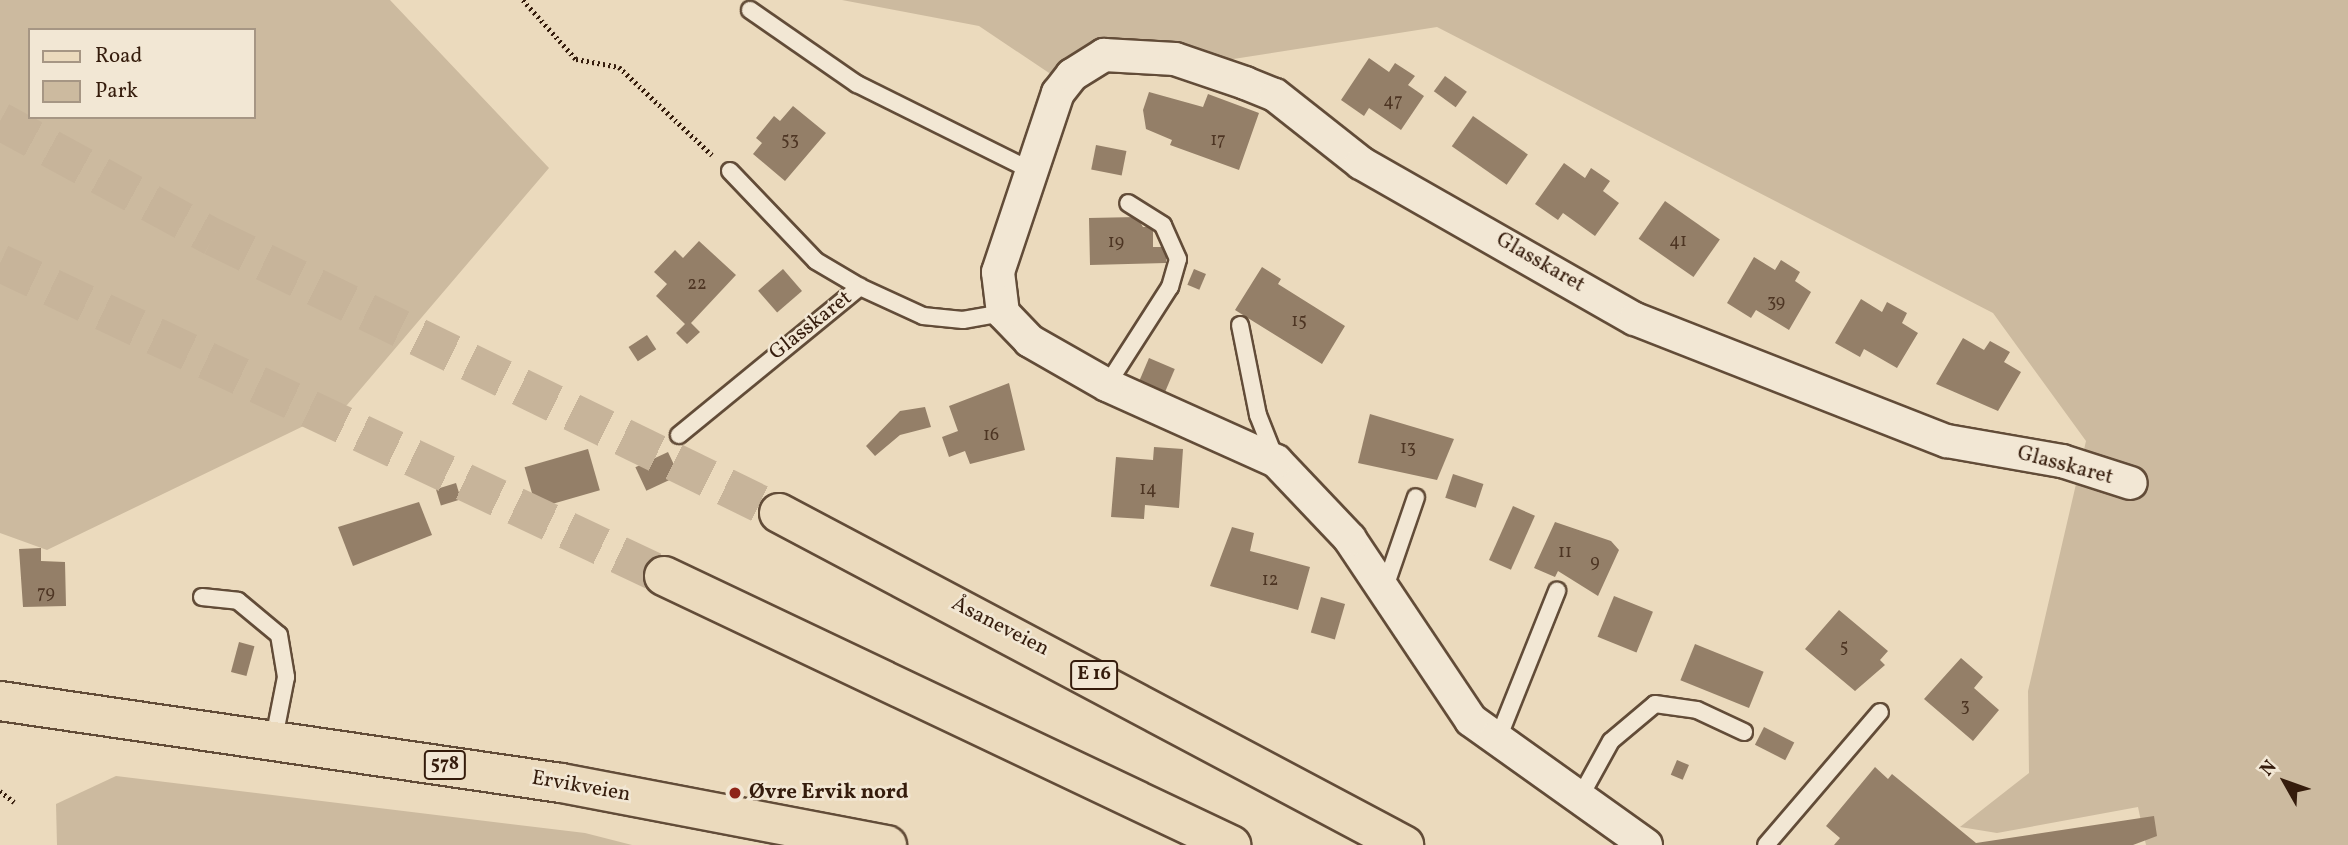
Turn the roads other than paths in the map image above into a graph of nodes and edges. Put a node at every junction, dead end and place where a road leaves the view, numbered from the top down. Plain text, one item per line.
1 (750, 10) dead end
2 (730, 171) road end
3 (1034, 172) junction
4 (1128, 202) dead end
5 (860, 287) junction
6 (1003, 313) junction
7 (1240, 326) dead end
8 (1107, 385) junction
9 (679, 435) dead end
10 (1276, 461) junction
11 (2131, 483) dead end
12 (1416, 497) dead end
13 (779, 513) tunnel mouth
14 (664, 576) tunnel mouth
15 (1557, 591) dead end
16 (1384, 592) junction
17 (202, 597) dead end
18 (0, 701) edge
19 (1880, 712) dead end
20 (1744, 732) dead end
21 (274, 738) junction
22 (1497, 741) junction
23 (1579, 799) junction
24 (887, 845) edge
25 (1231, 845) edge
26 (1404, 845) edge
27 (1646, 845) edge
28 (1766, 845) edge

1 - 3 lane
2 - 5 lane
3 - 6 street, Glasskaret
3 - 11 street, Glasskaret
4 - 8 lane
5 - 6 lane, Glasskaret
5 - 9 lane, Glasskaret
6 - 8 street
7 - 10 lane
8 - 10 street
10 - 16 street
12 - 16 lane
13 - 26 main road, Åsaneveien / E 16
14 - 25 main road
15 - 22 lane
16 - 22 street
17 - 21 lane
18 - 21 main road, Ervikveien / 578
19 - 28 lane
20 - 23 lane
21 - 24 main road, Ervikveien / 578
22 - 23 street
23 - 27 street

